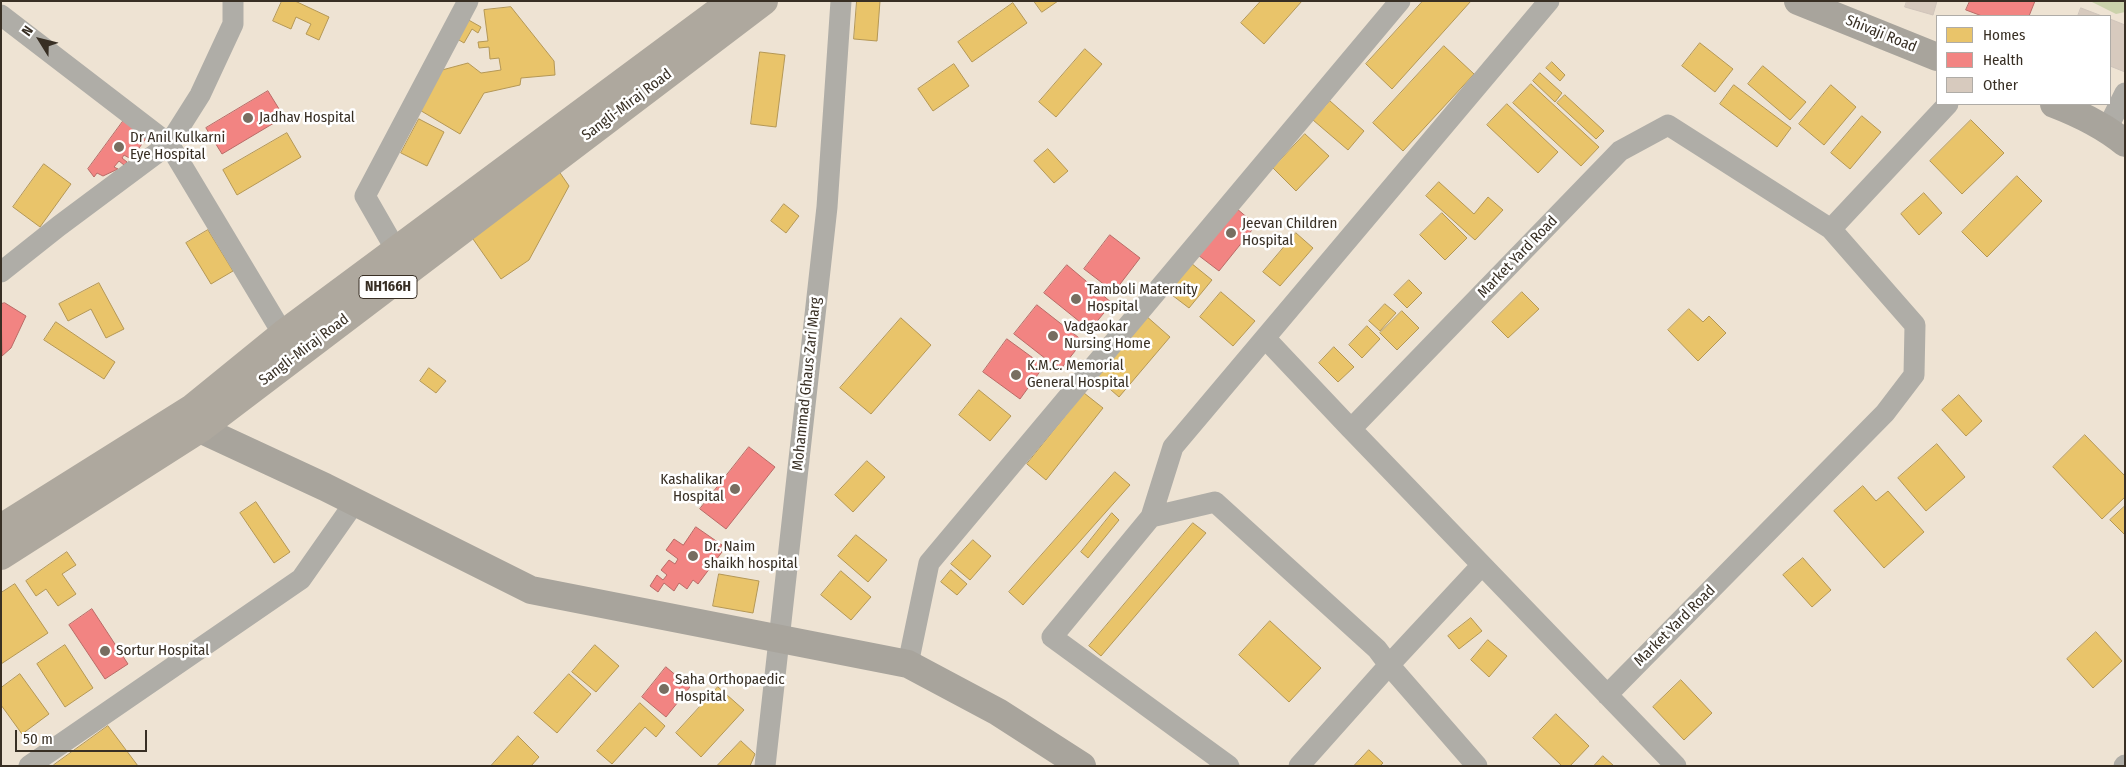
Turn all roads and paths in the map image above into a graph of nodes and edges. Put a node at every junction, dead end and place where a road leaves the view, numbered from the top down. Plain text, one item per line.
1 (233, 1) edge
2 (468, 1) edge
3 (732, 1) edge
4 (764, 1) edge
5 (841, 1) edge
6 (1400, 1) edge
7 (1549, 1) edge
8 (1798, 1) edge
9 (1, 15) edge
10 (1936, 56) edge
11 (2125, 94) edge
12 (1947, 105) edge
13 (2056, 105) edge
14 (2116, 136) edge
15 (169, 144) junction
16 (1831, 229) junction
17 (396, 250) junction
18 (1, 272) edge
19 (283, 334) junction
20 (1265, 338) junction
21 (196, 419) junction
22 (1351, 429) junction
23 (355, 502) junction
24 (1151, 517) junction
25 (1, 528) edge
26 (1, 556) edge
27 (1482, 565) junction
28 (779, 639) junction
29 (908, 664) junction
30 (1389, 665) junction
31 (1608, 694) junction
32 (29, 766) edge
33 (764, 766) edge
34 (1082, 766) edge
35 (1229, 766) edge
36 (1299, 766) edge
37 (1477, 766) edge
38 (1676, 766) edge

1 - 15 street
2 - 17 street
3 - 17 highway, Sangli-Miraj Road
4 - 21 highway, Sangli-Miraj Road / NH166H
5 - 28 street, Mohammad Ghaus Zari Marg
6 - 29 street
7 - 20 street
8 - 10 main road, Shivaji Road
9 - 15 street
11 - 14 street
12 - 16 street
13 - 14 main road
15 - 18 street
15 - 19 street
16 - 22 street, Market Yard Road
16 - 31 street, Market Yard Road
17 - 19 highway, Sangli-Miraj Road
19 - 21 highway, Sangli-Miraj Road
20 - 22 street
20 - 24 street
21 - 23 main road
21 - 25 highway, Sangli-Miraj Road
21 - 26 highway, Sangli-Miraj Road / NH166H
22 - 27 street
23 - 28 main road
23 - 32 street
24 - 30 street
24 - 35 street
27 - 30 street
27 - 31 street
28 - 29 main road
28 - 33 street, Mohammad Ghaus Zari Marg
29 - 34 main road
30 - 36 street
30 - 37 street
31 - 38 street

